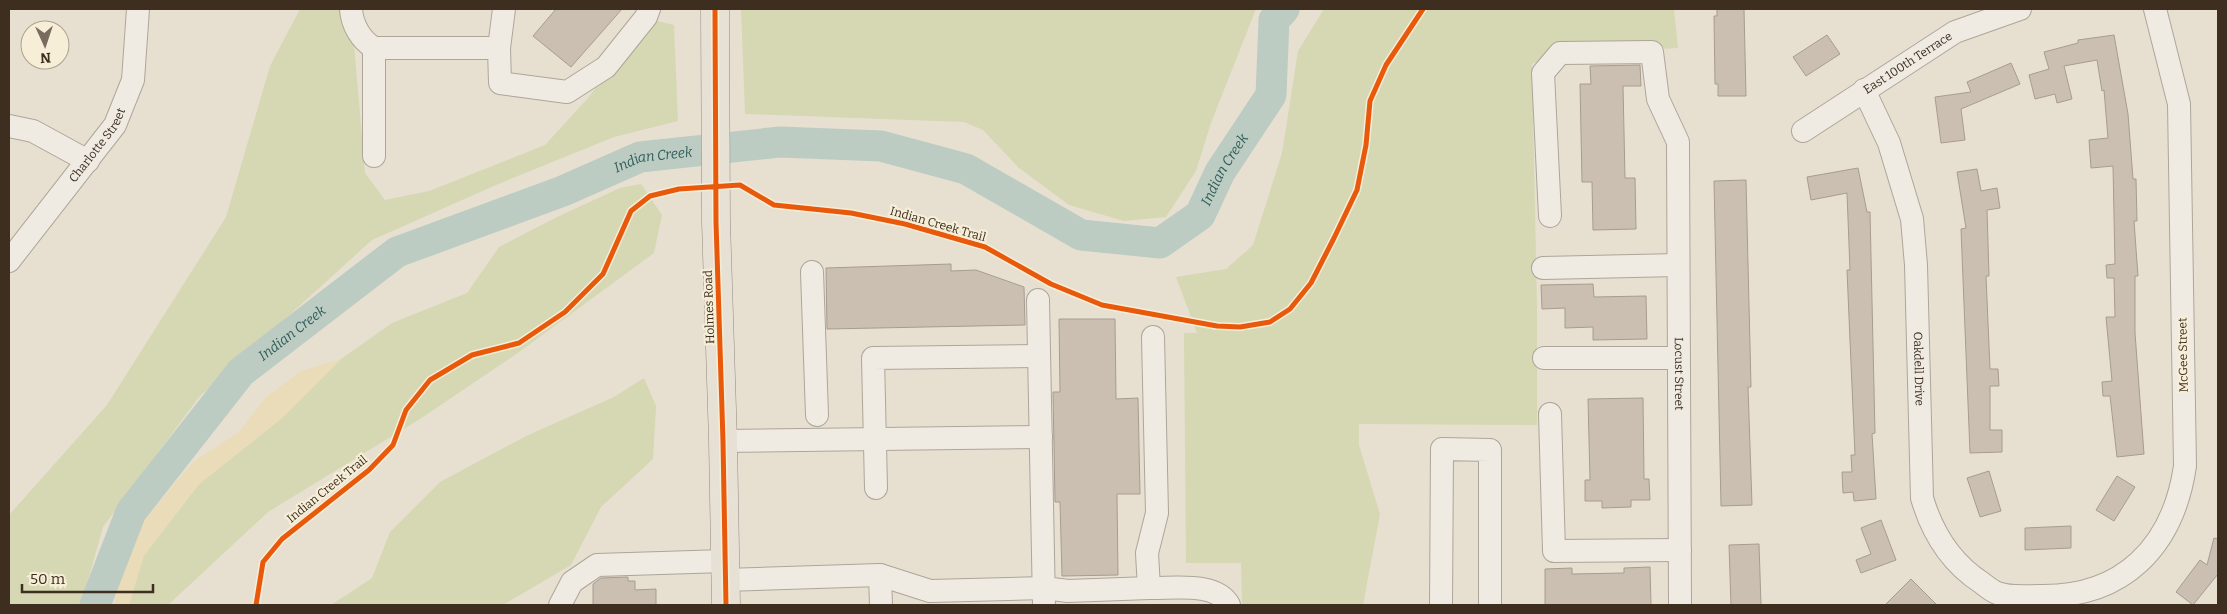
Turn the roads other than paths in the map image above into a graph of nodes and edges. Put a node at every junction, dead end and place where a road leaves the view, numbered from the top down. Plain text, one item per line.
1 (138, 9) edge
2 (351, 9) edge
3 (504, 9) edge
4 (649, 9) edge
5 (715, 9) edge
6 (2020, 9) edge
7 (2155, 9) edge
8 (374, 48) junction
9 (499, 48) junction
10 (1864, 90) junction
11 (9, 126) edge
12 (1803, 130) dead end
13 (374, 156) dead end
14 (88, 162) junction
15 (1550, 216) dead end
16 (9, 261) edge
17 (1678, 265) junction
18 (1543, 268) dead end
19 (812, 272) dead end
20 (1038, 300) dead end
21 (1153, 337) dead end
22 (1040, 356) junction
23 (1544, 358) dead end
24 (1679, 358) junction
25 (817, 414) dead end
26 (1550, 414) dead end
27 (1041, 437) junction
28 (875, 439) junction
29 (723, 441) junction
30 (876, 488) dead end
31 (1680, 550) junction
32 (880, 575) junction
33 (725, 582) edge
34 (1149, 588) junction
35 (1044, 597) edge
36 (930, 598) edge
37 (2019, 601) edge
38 (560, 605) edge
39 (881, 605) edge
40 (1229, 605) edge
41 (1441, 605) edge
42 (1490, 605) edge
43 (1680, 605) edge

1 - 14 street, Charlotte Street
2 - 8 street
3 - 9 street
4 - 9 street
5 - 29 main road, Holmes Road
6 - 10 street, East 100th Terrace
7 - 37 street, McGee Street
8 - 9 street
8 - 13 street
10 - 12 street, East 100th Terrace
10 - 37 street, Oakdell Drive
11 - 14 street
14 - 16 street, Charlotte Street
15 - 17 street, Locust Street
17 - 18 street
17 - 24 street, Locust Street
19 - 25 street
20 - 22 street
21 - 34 street
22 - 27 street
22 - 28 street
23 - 24 street
24 - 31 street, Locust Street
26 - 31 street
27 - 28 street
27 - 35 street
28 - 29 street
28 - 30 street
29 - 33 main road, Holmes Road
31 - 43 street, Locust Street
32 - 33 street
32 - 36 street
32 - 39 street
33 - 38 street
34 - 35 street
34 - 40 street
35 - 36 street
41 - 42 street

